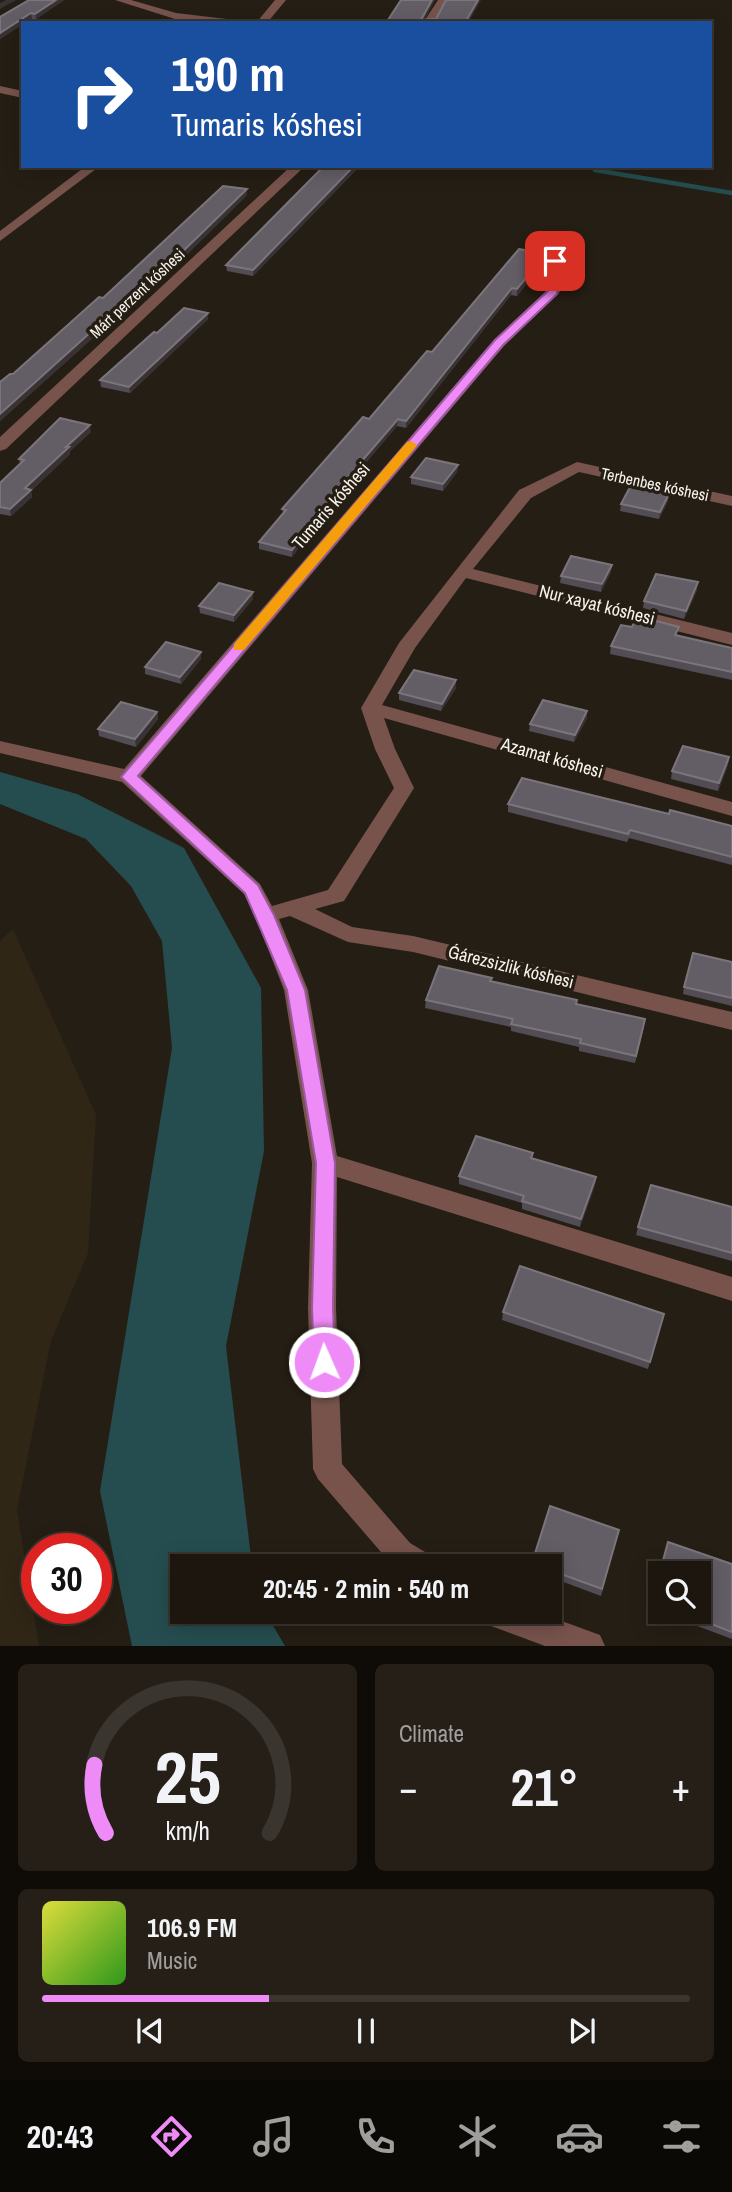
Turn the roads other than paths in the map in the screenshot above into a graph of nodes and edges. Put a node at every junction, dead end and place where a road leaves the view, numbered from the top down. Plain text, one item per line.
1 (120, 0) edge
2 (281, 0) edge
3 (443, 0) edge
4 (217, 21) edge
5 (263, 21) edge
6 (429, 21) edge
7 (0, 89) edge
8 (21, 95) edge
9 (91, 168) edge
10 (297, 168) edge
11 (0, 237) edge
12 (555, 261) dead end
13 (0, 446) edge
14 (732, 501) edge
15 (461, 572) junction
16 (732, 639) edge
17 (371, 708) junction
18 (0, 747) edge
19 (129, 777) junction
20 (732, 809) edge
21 (292, 908) junction
22 (266, 915) junction
23 (732, 1021) edge
24 (325, 1163) junction
25 (732, 1289) edge
26 (401, 1554) edge
27 (528, 1624) edge
28 (589, 1646) edge

1 - 4 street
2 - 5 street
3 - 6 street
7 - 8 street
9 - 11 street
10 - 13 street, Márt perzent kóshesi
12 - 19 street, Tumaris kóshesi
14 - 15 street, Terbenbes kóshesi
15 - 16 street, Nur xayat kóshesi
15 - 17 street
17 - 20 street, Azamat kóshesi
17 - 21 street
18 - 19 street
19 - 22 street
21 - 22 street
21 - 23 street, Ǵárezsizlik kóshesi
22 - 24 street
24 - 25 street
24 - 26 street
27 - 28 street

